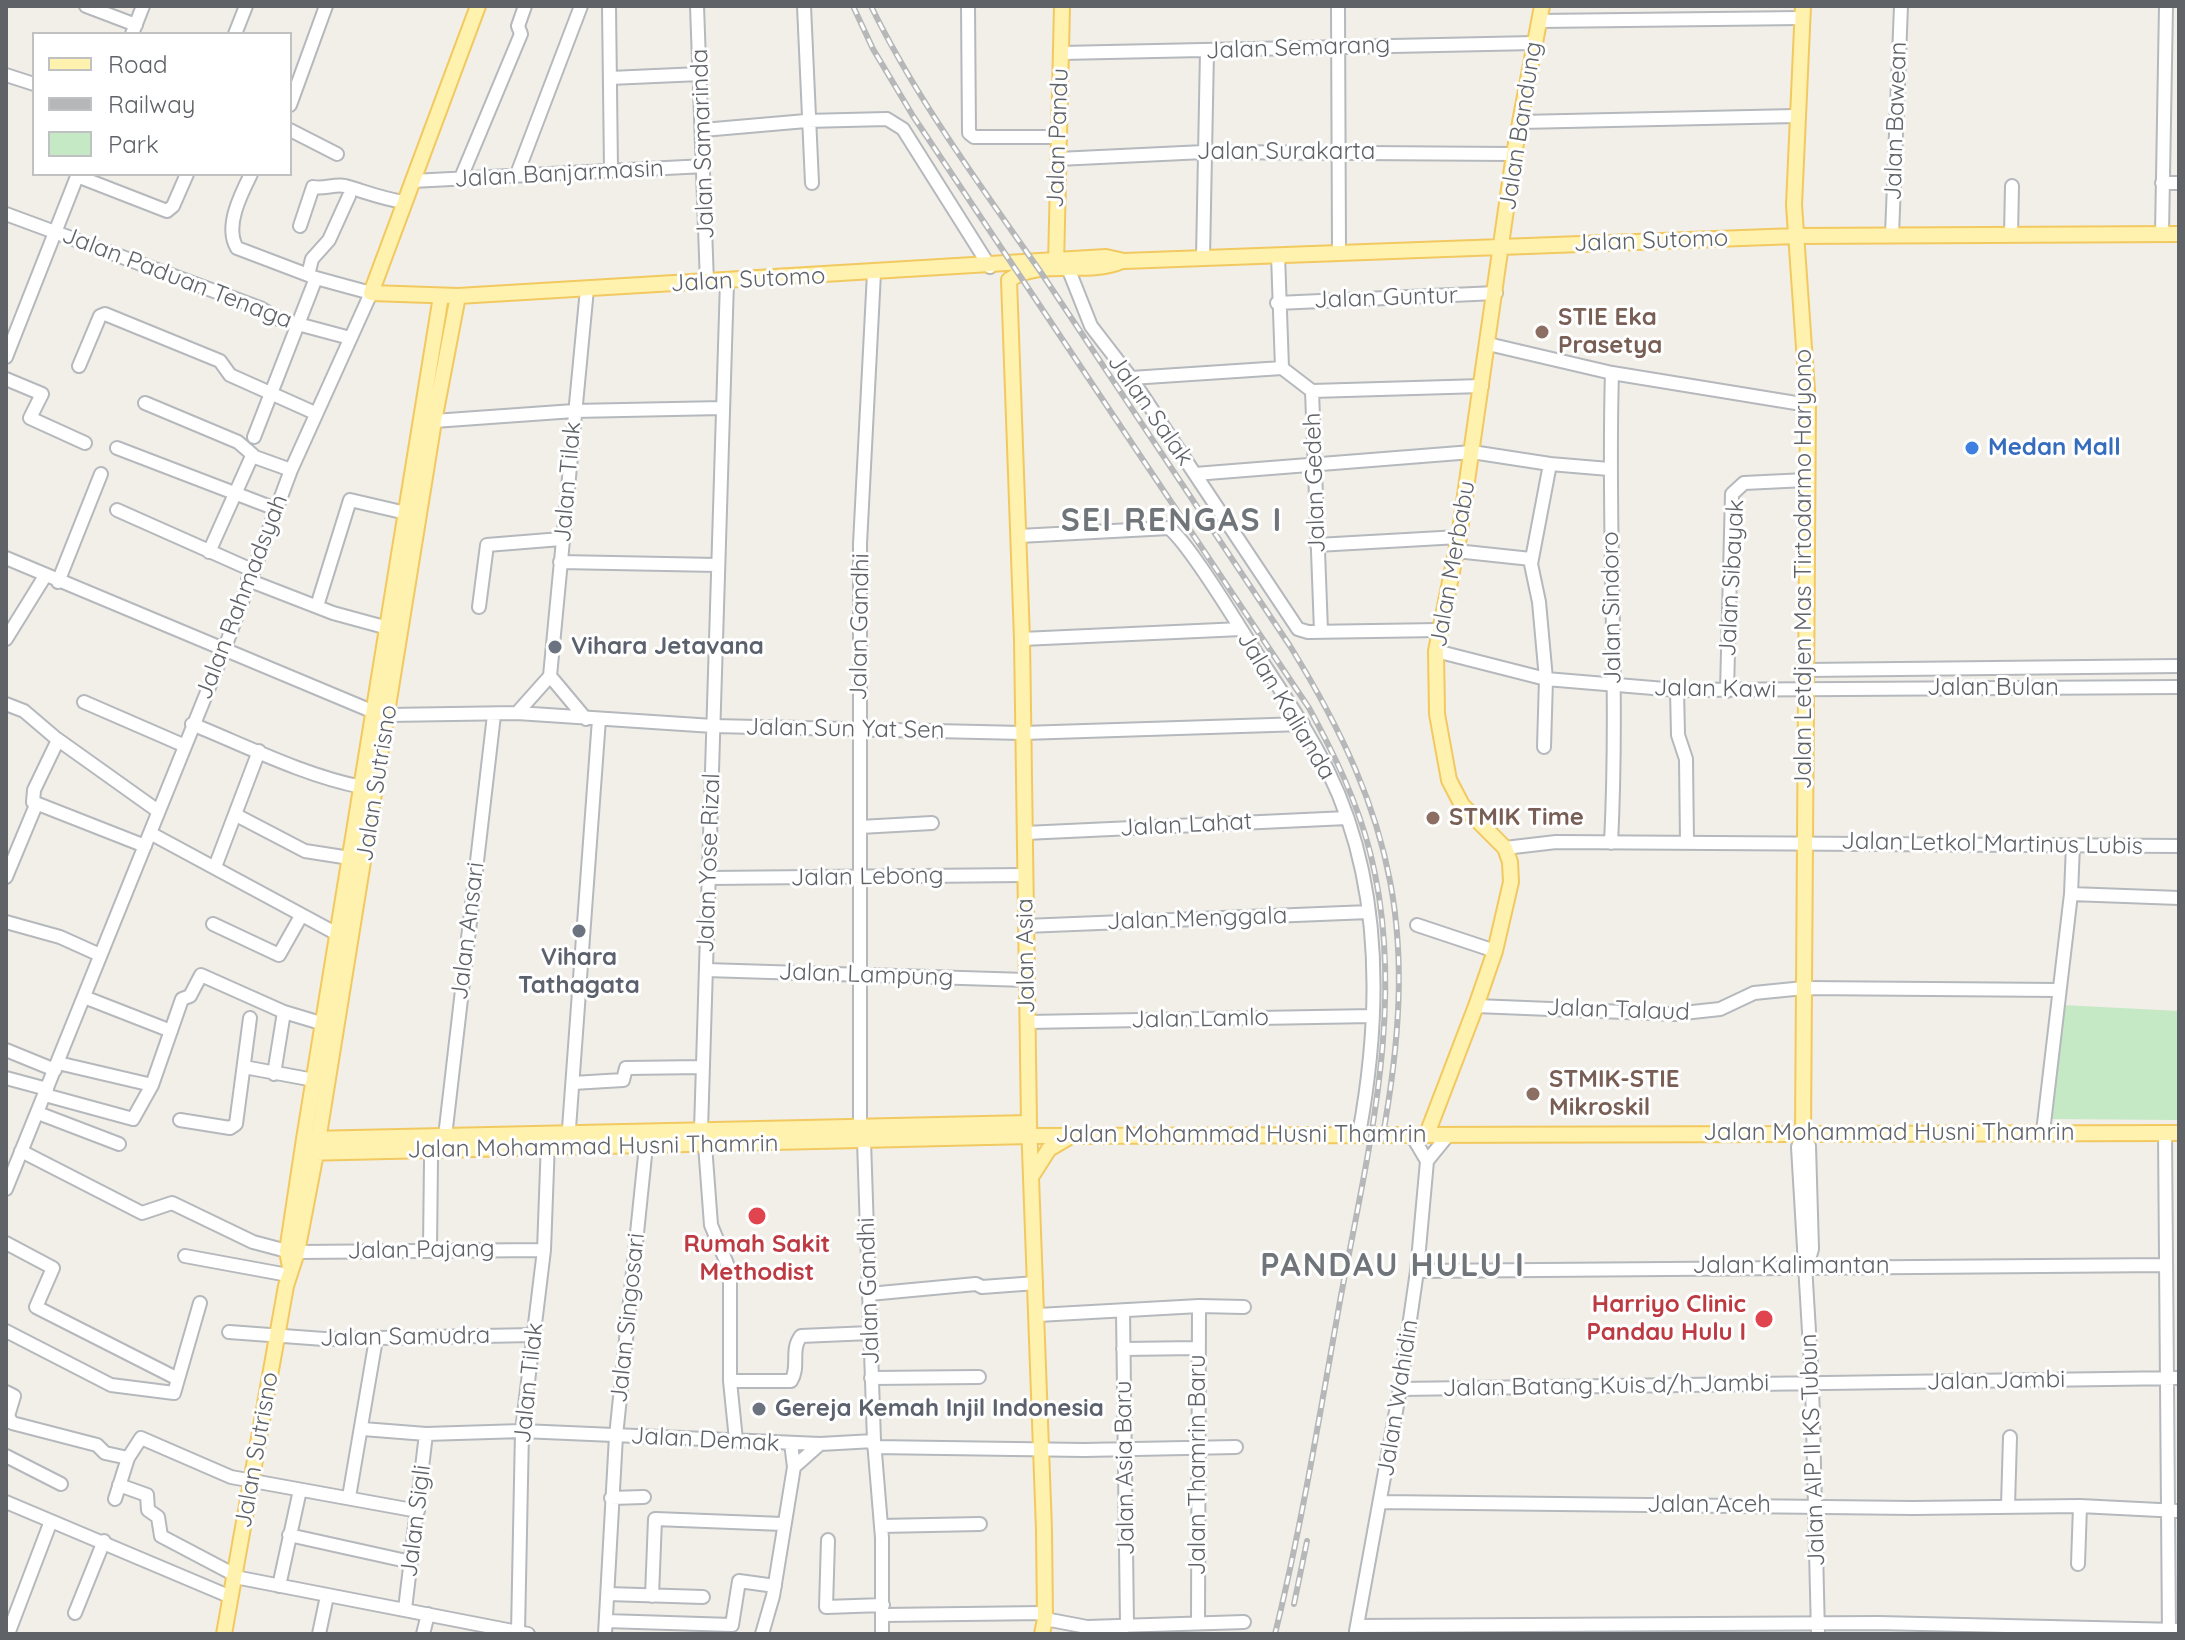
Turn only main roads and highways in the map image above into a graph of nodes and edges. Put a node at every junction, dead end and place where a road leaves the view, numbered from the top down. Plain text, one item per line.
1 (478, 6) edge
2 (1062, 6) edge
3 (1803, 12) edge
4 (1540, 14) edge
5 (1505, 223) junction
6 (2179, 234) edge
7 (1796, 236) junction
8 (1503, 247) junction
9 (1477, 248) junction
10 (1060, 265) junction
11 (1011, 278) joint
12 (371, 293) joint
13 (441, 296) junction
14 (458, 296) junction
15 (381, 713) junction
16 (766, 1128) junction
17 (1029, 1130) junction
18 (1803, 1133) junction
19 (2172, 1133) edge
20 (1427, 1134) junction
21 (1072, 1136) junction
22 (568, 1142) junction
23 (767, 1145) junction
24 (310, 1146) junction
25 (1031, 1178) junction
26 (1044, 1622) edge
27 (224, 1634) edge

1 - 12 main road, Jalan Rahmadsyah
2 - 10 main road, Jalan Pandu
3 - 7 main road, Jalan Letdjen Mas Tirtodarmo Haryono
4 - 5 main road, Jalan Bandung
5 - 8 main road, Jalan Bandung
5 - 9 main road
6 - 7 main road, Jalan Sutomo
7 - 8 main road, Jalan Sutomo
7 - 18 main road, Jalan Letdjen Mas Tirtodarmo Haryono
8 - 9 main road, Jalan Sutomo
8 - 20 main road, Jalan Merbabu
9 - 10 main road, Jalan Sutomo
10 - 11 main road, Jalan Sutomo
10 - 14 main road, Jalan Sutomo
11 - 17 main road, Jalan Asia
12 - 13 main road, Jalan Sutomo
13 - 14 main road, Jalan Sutomo
13 - 15 main road, Jalan Sutrisno
14 - 15 main road, Jalan Sutrisno
15 - 24 main road, Jalan Sutrisno
15 - 24 main road, Jalan Sutrisno
16 - 17 main road, Jalan Mohammad Husni Thamrin
16 - 22 main road, Jalan Mohammad Husni Thamrin
16 - 23 main road
17 - 21 main road, Jalan Mohammad Husni Thamrin
17 - 23 main road, Jalan Mohammad Husni Thamrin
17 - 25 main road, Jalan Asia
18 - 19 main road, Jalan Mohammad Husni Thamrin
18 - 20 main road, Jalan Mohammad Husni Thamrin
20 - 21 main road, Jalan Mohammad Husni Thamrin
21 - 25 main road
22 - 23 main road, Jalan Mohammad Husni Thamrin
22 - 24 main road, Jalan Mohammad Husni Thamrin
24 - 27 main road, Jalan Sutrisno
25 - 26 main road, Jalan Asia

